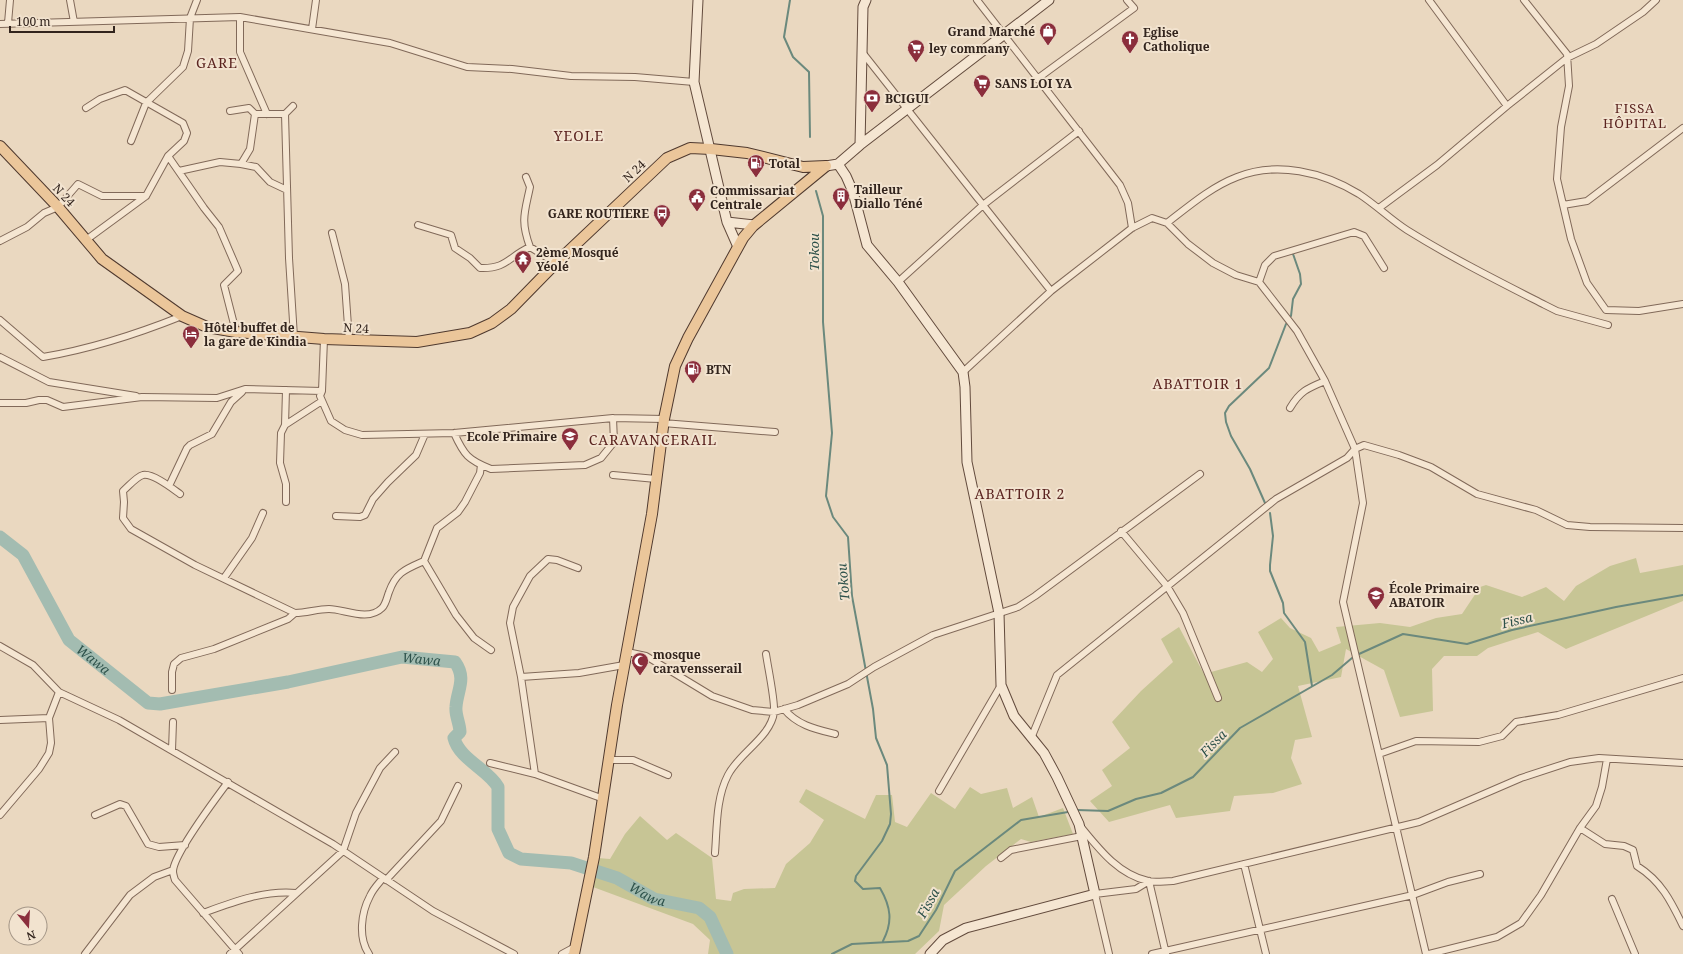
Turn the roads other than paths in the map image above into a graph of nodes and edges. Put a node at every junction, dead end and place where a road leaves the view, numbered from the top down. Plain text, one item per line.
1 (10, 0) edge
2 (70, 0) edge
3 (197, 0) edge
4 (316, 0) edge
5 (698, 0) edge
6 (866, 0) edge
7 (977, 0) edge
8 (1049, 0) edge
9 (1127, 0) edge
10 (1429, 0) edge
11 (1524, 0) edge
12 (1656, 0) edge
13 (240, 17) junction
14 (190, 18) junction
15 (74, 22) junction
16 (8, 23) junction
17 (0, 24) edge
18 (312, 29) junction
19 (1003, 35) junction
20 (862, 52) junction
21 (1567, 58) junction
22 (1037, 79) junction
23 (694, 82) junction
24 (146, 103) junction
25 (293, 106) dead end
26 (1507, 106) junction
27 (86, 108) dead end
28 (908, 109) junction
29 (230, 111) dead end
30 (255, 114) junction
31 (267, 114) junction
32 (285, 114) junction
33 (1683, 128) edge
34 (1079, 131) junction
35 (131, 141) dead end
36 (860, 145) junction
37 (0, 146) edge
38 (711, 149) junction
39 (168, 156) junction
40 (242, 164) junction
41 (838, 164) junction
42 (826, 166) junction
43 (179, 170) junction
44 (526, 177) dead end
45 (287, 190) junction
46 (146, 196) junction
47 (983, 204) junction
48 (1563, 205) junction
49 (58, 207) junction
50 (1379, 208) junction
51 (727, 222) junction
52 (1166, 223) junction
53 (418, 225) dead end
54 (754, 225) junction
55 (1132, 228) junction
56 (332, 233) dead end
57 (86, 240) junction
58 (0, 241) edge
59 (530, 247) junction
60 (738, 248) junction
61 (556, 263) junction
62 (1384, 268) dead end
63 (898, 282) junction
64 (1259, 282) junction
65 (1051, 291) junction
66 (1683, 304) edge
67 (182, 316) junction
68 (0, 320) edge
69 (1608, 325) dead end
70 (236, 332) junction
71 (294, 337) junction
72 (324, 339) junction
73 (348, 340) junction
74 (0, 357) edge
75 (963, 372) junction
76 (1325, 381) junction
77 (245, 389) junction
78 (286, 390) junction
79 (322, 391) junction
80 (142, 397) junction
81 (322, 401) junction
82 (0, 403) edge
83 (1290, 408) dead end
84 (613, 418) junction
85 (663, 421) junction
86 (285, 425) junction
87 (775, 432) dead end
88 (454, 433) junction
89 (425, 434) junction
90 (1355, 449) junction
91 (481, 465) junction
92 (1200, 474) dead end
93 (613, 475) dead end
94 (656, 479) junction
95 (169, 486) junction
96 (180, 494) dead end
97 (286, 502) dead end
98 (263, 513) dead end
99 (336, 516) dead end
100 (1683, 528) edge
101 (1121, 531) junction
102 (424, 561) junction
103 (578, 568) dead end
104 (224, 578) junction
105 (1166, 586) junction
106 (295, 613) junction
107 (999, 613) junction
108 (0, 646) edge
109 (491, 650) dead end
110 (627, 652) junction
111 (766, 654) dead end
112 (624, 665) junction
113 (521, 677) junction
114 (1683, 678) edge
115 (1001, 685) junction
116 (172, 690) dead end
117 (59, 692) junction
118 (1218, 698) dead end
119 (784, 709) junction
120 (774, 712) junction
121 (50, 718) junction
122 (0, 720) edge
123 (173, 722) dead end
124 (835, 734) dead end
125 (1032, 736) junction
126 (172, 750) junction
127 (395, 752) dead end
128 (1379, 754) junction
129 (1607, 758) junction
130 (608, 760) junction
131 (490, 763) dead end
132 (1683, 763) edge
133 (535, 774) junction
134 (668, 775) dead end
135 (228, 782) junction
136 (458, 786) dead end
137 (939, 791) dead end
138 (602, 798) junction
139 (95, 815) dead end
140 (0, 816) edge
141 (1079, 824) junction
142 (1396, 828) junction
143 (1580, 828) junction
144 (1082, 836) junction
145 (185, 845) junction
146 (343, 851) junction
147 (715, 853) dead end
148 (1001, 858) dead end
149 (1244, 864) junction
150 (173, 870) junction
151 (1480, 874) dead end
152 (385, 879) junction
153 (1149, 881) junction
154 (296, 893) junction
155 (1094, 894) junction
156 (1412, 895) junction
157 (1612, 899) dead end
158 (203, 913) junction
159 (1683, 926) edge
160 (1260, 929) junction
161 (574, 950) edge
162 (1166, 952) edge
163 (235, 953) edge
164 (85, 954) edge
165 (369, 954) edge
166 (514, 954) edge
167 (562, 954) edge
168 (930, 954) edge
169 (1109, 954) edge
170 (1152, 954) edge
171 (1266, 954) edge
172 (1427, 954) edge
173 (1635, 954) edge

1 - 16 street
2 - 15 street
3 - 14 street
4 - 18 street
5 - 23 street
6 - 20 street
7 - 19 street
8 - 19 street
9 - 22 street
10 - 26 street
11 - 21 street
12 - 21 street
13 - 14 street
13 - 18 street
13 - 31 street
14 - 15 street
14 - 24 street
15 - 16 street
16 - 17 street
18 - 23 street
19 - 22 street
19 - 28 street
20 - 28 street
20 - 36 street
21 - 26 street
21 - 48 street
22 - 34 street
23 - 38 street
24 - 27 street
24 - 35 street
24 - 39 street
25 - 32 street
26 - 50 street
28 - 36 street
28 - 47 street
29 - 30 street
30 - 31 street
30 - 40 street
31 - 32 street
32 - 45 street
33 - 48 street
34 - 47 street
34 - 55 street
36 - 41 street
37 - 49 main road, N 24
38 - 42 main road, N 24
38 - 51 street
38 - 61 main road, N 24
39 - 43 street
39 - 46 street
40 - 43 street
40 - 45 street
41 - 42 street
41 - 63 street
42 - 54 main road
43 - 70 street
44 - 59 street
45 - 71 street
46 - 49 street
46 - 57 street
47 - 63 street
47 - 65 street
48 - 66 street
49 - 57 main road, N 24
49 - 58 street
50 - 52 street
50 - 69 street
51 - 54 street
51 - 60 street
52 - 55 street
52 - 64 street
53 - 59 street
54 - 60 main road
55 - 65 street
56 - 73 street
57 - 67 main road, N 24
59 - 61 street
60 - 85 main road
61 - 73 main road, N 24
62 - 64 street
63 - 75 street
64 - 76 street
65 - 75 street
67 - 68 street
67 - 70 main road, N 24
70 - 71 main road, N 24
71 - 72 main road, N 24
72 - 73 main road, N 24
72 - 79 street
74 - 80 street
75 - 107 street
76 - 83 street
76 - 90 street
77 - 78 street
77 - 80 street
77 - 95 street
78 - 79 street
78 - 86 street
79 - 81 street
80 - 82 street
81 - 86 street
81 - 89 street
84 - 85 street
84 - 88 street
84 - 91 street
85 - 87 street
85 - 94 main road
86 - 97 street
88 - 89 street
88 - 91 street
89 - 99 street
90 - 100 street
90 - 105 street
90 - 128 street
91 - 102 street
92 - 101 street
93 - 94 street
94 - 110 main road
95 - 96 street
95 - 104 street
98 - 104 street
101 - 105 street
101 - 107 street
102 - 106 street
102 - 109 street
103 - 113 street
104 - 106 street
105 - 118 street
105 - 125 street
106 - 116 street
107 - 115 street
107 - 119 street
108 - 117 street
110 - 112 main road
110 - 120 street
111 - 120 street
112 - 113 street
112 - 130 main road
113 - 133 street
114 - 128 street
115 - 125 street
115 - 137 street
117 - 121 street
117 - 126 street
119 - 120 street
119 - 124 street
120 - 147 street
121 - 122 street
121 - 140 street
123 - 126 street
125 - 141 street
126 - 135 street
127 - 146 street
128 - 142 street
129 - 132 street
129 - 142 street
129 - 143 street
130 - 134 street
130 - 138 main road
131 - 133 street
133 - 138 street
135 - 145 street
135 - 146 street
136 - 152 street
138 - 161 main road
139 - 145 street
141 - 144 street
141 - 153 street
142 - 149 street
142 - 156 street
143 - 159 street
143 - 172 street
144 - 148 street
144 - 155 street
145 - 150 street
146 - 152 street
146 - 154 street
149 - 153 street
149 - 160 street
150 - 158 street
150 - 164 street
151 - 156 street
152 - 165 street
152 - 166 street
153 - 155 street
153 - 162 street
154 - 158 street
154 - 163 street
155 - 168 street
155 - 169 street
156 - 160 street
156 - 172 street
157 - 173 street
158 - 163 street
160 - 162 street
160 - 171 street
161 - 167 street
162 - 170 street

